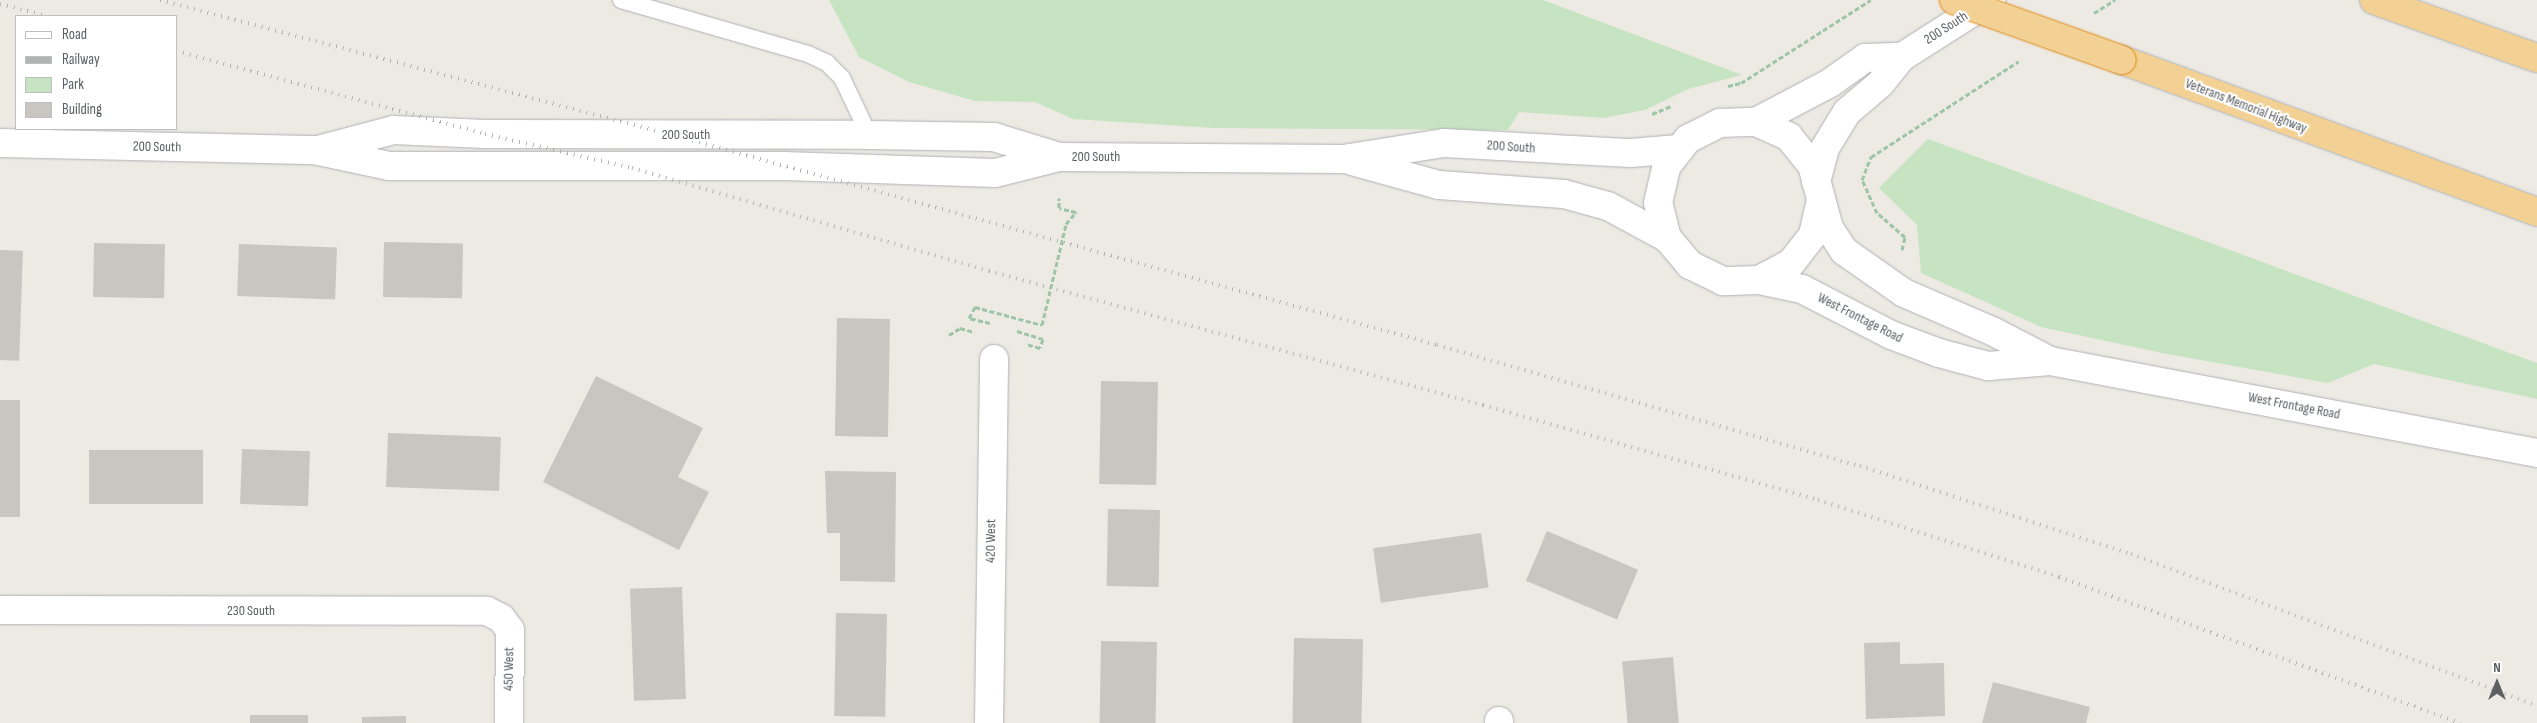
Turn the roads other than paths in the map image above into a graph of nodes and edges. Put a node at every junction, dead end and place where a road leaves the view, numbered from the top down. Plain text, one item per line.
1 (621, 0) edge
2 (1954, 0) edge
3 (1991, 0) edge
4 (2374, 0) edge
5 (1902, 57) junction
6 (2537, 58) edge
7 (1756, 122) junction
8 (869, 135) junction
9 (0, 143) edge
10 (1679, 149) junction
11 (316, 150) junction
12 (1059, 157) junction
13 (1343, 158) junction
14 (1818, 191) junction
15 (2537, 212) edge
16 (1667, 238) junction
17 (1759, 280) junction
18 (994, 359) dead end
19 (2050, 361) junction
20 (2537, 452) edge
21 (0, 610) edge
22 (501, 618) joint
23 (509, 723) edge
24 (989, 723) edge

1 - 8 lane
2 - 15 highway, Veterans Memorial Highway, bridge
3 - 5 street, 200 South
4 - 6 highway
5 - 7 street
5 - 14 street, 200 South
7 - 10 street
7 - 14 street
8 - 11 street, 200 South
8 - 12 street, 200 South
9 - 11 street, 200 South
10 - 13 street, 200 South
10 - 16 street
11 - 12 street, 200 South
12 - 13 street, 200 South
13 - 16 street, 200 South
14 - 17 street
14 - 19 street, West Frontage Road
16 - 17 street
17 - 19 street, West Frontage Road
18 - 24 street, 420 West
19 - 20 street, West Frontage Road
21 - 22 street, 230 South
22 - 23 street, 450 West

